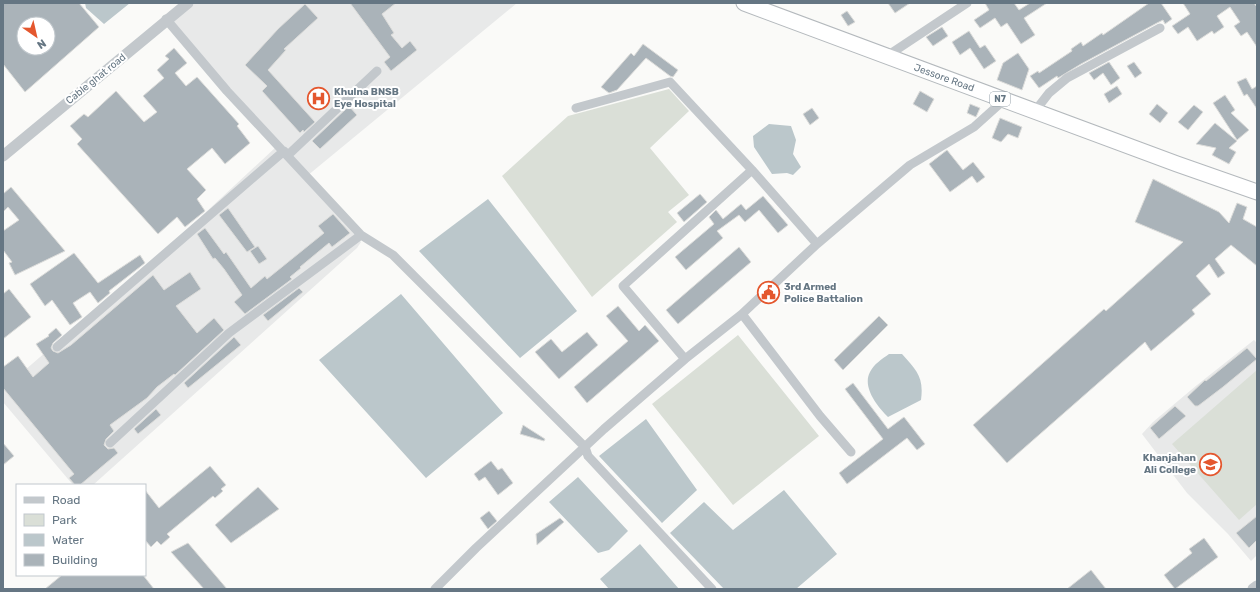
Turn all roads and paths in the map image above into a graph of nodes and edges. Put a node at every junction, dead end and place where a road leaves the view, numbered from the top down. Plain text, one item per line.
1 (184, 3) edge
2 (188, 3) edge
3 (744, 3) edge
4 (966, 3) edge
5 (166, 20) junction
6 (1160, 28) dead end
7 (887, 56) junction
8 (377, 71) dead end
9 (1004, 100) junction
10 (576, 108) dead end
11 (1035, 111) junction
12 (3, 152) edge
13 (286, 153) junction
14 (3, 156) edge
15 (752, 170) junction
16 (1257, 192) edge
17 (361, 235) junction
18 (817, 244) junction
19 (742, 314) junction
20 (57, 347) dead end
21 (685, 359) junction
22 (110, 443) dead end
23 (585, 447) junction
24 (851, 452) dead end
25 (1257, 586) edge
26 (435, 589) edge
27 (712, 589) edge
28 (1253, 589) edge

1 - 5 street, Cable ghat road
2 - 5 street, Cable ghat road
3 - 7 highway, Jessore Road / N7
4 - 7 street
5 - 12 street, Cable ghat road
5 - 13 street
5 - 14 street, Cable ghat road
6 - 11 street
7 - 9 highway, Jessore Road / N7
8 - 13 street
9 - 11 highway, Jessore Road / N7
9 - 18 street
10 - 15 street
11 - 16 highway, Jessore Road / N7
13 - 17 street
13 - 20 street
15 - 18 street
15 - 21 street
17 - 22 street
17 - 23 street
18 - 19 street
19 - 21 street
19 - 24 street
21 - 23 street
23 - 26 street
23 - 27 street
25 - 28 street

